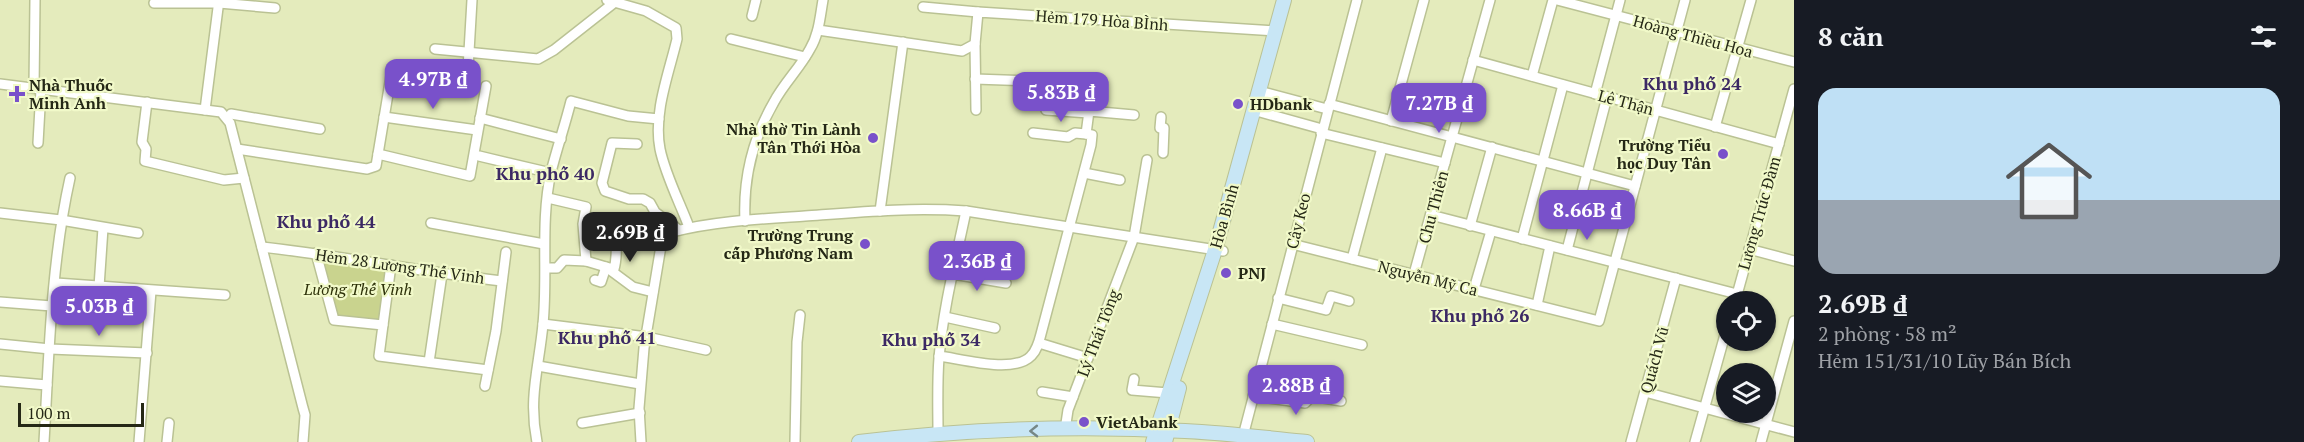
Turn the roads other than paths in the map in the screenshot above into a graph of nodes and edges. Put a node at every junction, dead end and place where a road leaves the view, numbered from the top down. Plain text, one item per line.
1 (36, 0) edge
2 (472, 0) edge
3 (756, 0) edge
4 (823, 0) edge
5 (1284, 0) edge
6 (1292, 0) edge
7 (1357, 0) edge
8 (1424, 0) edge
9 (1490, 0) edge
10 (1555, 0) edge
11 (1620, 0) edge
12 (1685, 0) edge
13 (1751, 0) edge
14 (611, 1) edge
15 (219, 2) edge
16 (154, 3) dead end
17 (923, 7) dead end
18 (275, 8) dead end
19 (978, 12) junction
20 (1616, 15) junction
21 (752, 16) dead end
22 (818, 30) junction
23 (1275, 31) junction
24 (1677, 32) junction
25 (731, 39) dead end
26 (903, 42) junction
27 (975, 44) junction
28 (1737, 47) junction
29 (435, 49) dead end
30 (468, 53) junction
31 (806, 57) junction
32 (1473, 60) junction
33 (1794, 62) edge
34 (391, 76) dead end
35 (1532, 76) junction
36 (975, 79) junction
37 (1086, 83) dead end
38 (0, 84) edge
39 (1563, 85) junction
40 (467, 86) dead end
41 (486, 86) dead end
42 (38, 88) junction
43 (1794, 89) edge
44 (1263, 92) junction
45 (1595, 94) junction
46 (1606, 97) junction
47 (147, 102) junction
48 (1328, 106) junction
49 (205, 110) junction
50 (976, 110) dead end
51 (1046, 110) dead end
52 (1656, 110) junction
53 (1257, 111) junction
54 (1089, 113) junction
55 (231, 114) dead end
56 (1134, 115) dead end
57 (384, 117) junction
58 (1161, 117) dead end
59 (480, 118) junction
60 (659, 119) junction
61 (1392, 121) junction
62 (1715, 127) junction
63 (320, 129) dead end
64 (477, 130) junction
65 (1321, 131) junction
66 (1033, 133) dead end
67 (1086, 134) junction
68 (1452, 137) junction
69 (561, 139) junction
70 (38, 143) dead end
71 (637, 144) dead end
72 (1779, 144) junction
73 (1492, 147) junction
74 (1383, 148) junction
75 (237, 149) junction
76 (1163, 153) dead end
77 (378, 154) junction
78 (479, 156) dead end
79 (1147, 160) dead end
80 (1542, 161) junction
81 (1445, 163) junction
82 (551, 172) junction
83 (1084, 173) junction
84 (1587, 173) junction
85 (70, 178) dead end
86 (244, 178) junction
87 (1120, 180) dead end
88 (1635, 186) junction
89 (548, 198) junction
90 (880, 211) junction
91 (966, 211) junction
92 (0, 213) edge
93 (1431, 215) junction
94 (61, 220) junction
95 (745, 221) junction
96 (431, 222) dead end
97 (617, 222) dead end
98 (1470, 226) junction
99 (689, 227) junction
100 (1069, 227) junction
101 (103, 228) junction
102 (679, 230) junction
103 (1491, 231) junction
104 (138, 233) dead end
105 (1134, 237) junction
106 (1521, 239) junction
107 (544, 244) junction
108 (1292, 244) junction
109 (1550, 246) junction
110 (262, 248) junction
111 (1749, 249) junction
112 (1219, 250) junction
113 (1567, 250) junction
114 (506, 252) dead end
115 (315, 253) junction
116 (1352, 259) junction
117 (586, 261) junction
118 (1794, 261) edge
119 (1614, 262) junction
120 (391, 265) junction
121 (606, 267) junction
122 (546, 268) junction
123 (442, 274) junction
124 (953, 274) junction
125 (1414, 274) junction
126 (1676, 278) junction
127 (595, 280) dead end
128 (502, 281) junction
129 (56, 283) junction
130 (1006, 283) dead end
131 (99, 287) junction
132 (1474, 289) junction
133 (151, 291) junction
134 (1716, 291) edge
135 (1738, 291) edge
136 (653, 292) junction
137 (225, 295) dead end
138 (1278, 298) junction
139 (1349, 301) dead end
140 (0, 302) edge
141 (1537, 305) junction
142 (52, 306) junction
143 (149, 310) junction
144 (800, 315) dead end
145 (945, 317) junction
146 (1794, 321) edge
147 (543, 324) junction
148 (1272, 324) junction
149 (383, 325) junction
150 (995, 328) dead end
151 (647, 337) junction
152 (1039, 343) junction
153 (0, 344) edge
154 (1362, 345) dead end
155 (50, 349) junction
156 (706, 350) dead end
157 (1721, 351) edge
158 (147, 353) junction
159 (939, 356) junction
160 (1088, 358) junction
161 (429, 362) junction
162 (538, 366) junction
163 (488, 370) junction
164 (1134, 379) dead end
165 (0, 381) edge
166 (640, 384) junction
167 (47, 386) junction
168 (485, 386) dead end
169 (1042, 392) dead end
170 (1645, 392) junction
171 (1168, 393) junction
172 (1253, 396) junction
173 (1073, 397) junction
174 (1341, 401) dead end
175 (1174, 407) junction
176 (1705, 408) junction
177 (639, 413) junction
178 (1161, 415) junction
179 (169, 423) dead end
180 (582, 423) dead end
181 (1766, 424) junction
182 (1134, 429) junction
183 (1065, 430) junction
184 (1189, 431) junction
185 (1794, 432) edge
186 (938, 433) junction
187 (1161, 436) edge
188 (1242, 439) edge
189 (44, 442) edge
190 (139, 442) edge
191 (167, 442) edge
192 (303, 442) edge
193 (537, 442) edge
194 (641, 442) edge
195 (795, 442) edge
196 (859, 442) edge
197 (1307, 442) edge
198 (1631, 442) edge
199 (1695, 442) edge
200 (1761, 442) edge

1 - 42 street
2 - 30 street
3 - 21 street
4 - 22 street
5 - 23 main road, Hòa Bình
6 - 44 main road, Hòa Bình
7 - 48 street, Cây Keo
8 - 61 street
9 - 32 street, Chu Thiên
10 - 20 street, Hoàng Thiều Hoa
10 - 35 street
11 - 20 street
12 - 24 street
13 - 28 street
14 - 30 street
14 - 60 street
15 - 16 street
15 - 18 street
15 - 49 street
17 - 19 street, Hẻm 179 Hòa BÌnh
19 - 23 street, Hẻm 179 Hòa BÌnh
19 - 27 street
20 - 24 street, Hoàng Thiều Hoa
20 - 45 street
22 - 26 street
22 - 31 street
23 - 44 main road, Hòa Bình
24 - 28 street, Hoàng Thiều Hoa
24 - 52 street
25 - 31 street
26 - 27 street
26 - 90 street
27 - 36 street
28 - 33 street, Hoàng Thiều Hoa
28 - 62 street
29 - 30 street
30 - 40 street
31 - 95 street
32 - 35 street, Lê Thận
32 - 68 street, Chu Thiên
34 - 57 street
35 - 39 street, Lê Thận
36 - 37 street
36 - 50 street
38 - 42 street
39 - 45 street, Lê Thận
39 - 80 street
41 - 59 street
42 - 47 street
42 - 70 street
43 - 72 street, Lương Trúc Đàm
44 - 48 street
44 - 53 main road, Hòa Bình
45 - 46 street, Lê Thận
46 - 52 street, Lê Thận
46 - 84 street
47 - 49 street
47 - 86 street
48 - 61 street
48 - 65 street, Cây Keo
49 - 75 street
51 - 54 street
52 - 62 street, Lê Thận
52 - 88 street
53 - 65 street
53 - 112 main road, Hòa Bình
54 - 56 street
54 - 67 street
55 - 63 street
57 - 64 street
57 - 77 street
58 - 76 street
59 - 64 street
59 - 69 street
60 - 69 street
60 - 99 street
61 - 68 street
62 - 72 street, Lê Thận
64 - 77 street
65 - 74 street
65 - 108 street, Cây Keo
66 - 67 street
67 - 83 street
68 - 73 street
68 - 81 street, Chu Thiên
69 - 82 street
71 - 102 street
72 - 111 street, Lương Trúc Đàm
73 - 80 street
73 - 98 street
74 - 81 street
74 - 116 street
75 - 77 street
75 - 86 street
78 - 82 street
79 - 105 street, Lý Thái Tông
80 - 84 street
80 - 106 street
81 - 93 street, Chu Thiên
82 - 89 street
83 - 87 street
83 - 100 street
84 - 88 street
84 - 113 street
85 - 94 street
86 - 110 street
88 - 119 street
89 - 107 street
89 - 117 street
90 - 91 street
90 - 95 street
91 - 100 street
91 - 124 street
92 - 94 street
93 - 98 street
93 - 125 street, Chu Thiên
94 - 101 street
94 - 129 street
95 - 99 street
96 - 107 street
97 - 121 street
98 - 103 street
99 - 102 street
100 - 105 street
100 - 152 street
101 - 104 street
101 - 131 street
102 - 136 street
103 - 106 street
103 - 132 street
105 - 112 street
105 - 160 street, Lý Thái Tông
106 - 109 street
107 - 122 street
108 - 116 street, Nguyễn Mỹ Ca
108 - 138 street, Cây Keo
109 - 113 street
109 - 141 street
110 - 115 street, Hẻm 28 Lương Thế Vinh
110 - 192 street
111 - 118 street
111 - 135 street, Lương Trúc Đàm
112 - 171 main road, Hòa Bình
112 - 175 main road, Hòa Bình
113 - 119 street
114 - 128 street
115 - 120 street, Hẻm 28 Lương Thế Vinh
115 - 149 street
116 - 125 street, Nguyễn Mỹ Ca
117 - 121 street
117 - 122 street
119 - 126 street
119 - 141 street, Nguyễn Mỹ Ca
120 - 123 street, Hẻm 28 Lương Thế Vinh
120 - 149 street
121 - 127 street
121 - 136 street
122 - 147 street
123 - 128 street, Hẻm 28 Lương Thế Vinh
123 - 161 street
124 - 130 street
124 - 145 street
125 - 132 street, Nguyễn Mỹ Ca
126 - 134 street
126 - 170 street, Quách Vũ
128 - 163 street
129 - 131 street
129 - 142 street
131 - 133 street
132 - 141 street, Nguyễn Mỹ Ca
133 - 137 street
133 - 143 street
136 - 151 street
138 - 139 street
138 - 148 street, Cây Keo
140 - 142 street
142 - 143 street
142 - 155 street
143 - 158 street
144 - 195 street
145 - 150 street
145 - 159 street
146 - 181 street
147 - 151 street
147 - 162 street
148 - 154 street
148 - 172 street, Cây Keo
149 - 161 street
151 - 156 street
151 - 166 street
152 - 159 street
152 - 160 street
153 - 155 street
155 - 158 street
155 - 167 street
157 - 176 street
158 - 190 street
159 - 186 street
160 - 173 street, Lý Thái Tông
161 - 163 street
162 - 166 street
162 - 193 street
163 - 168 street
164 - 171 street
165 - 167 street
166 - 177 street
167 - 189 street
169 - 173 street
170 - 176 street
170 - 198 street, Quách Vũ
171 - 178 main road, Hòa Bình
172 - 174 street
172 - 188 street, Cây Keo
173 - 183 street, Lý Thái Tông
175 - 184 main road
175 - 187 main road, Hòa Bình
176 - 181 street
176 - 199 street
177 - 180 street
177 - 194 street
178 - 182 main road
178 - 187 main road, Hòa Bình
179 - 191 street
181 - 185 street
181 - 200 street
182 - 183 main road
182 - 187 main road
183 -> 186 main road
184 - 187 main road
184 - 188 main road
186 - 196 main road
188 - 197 main road

